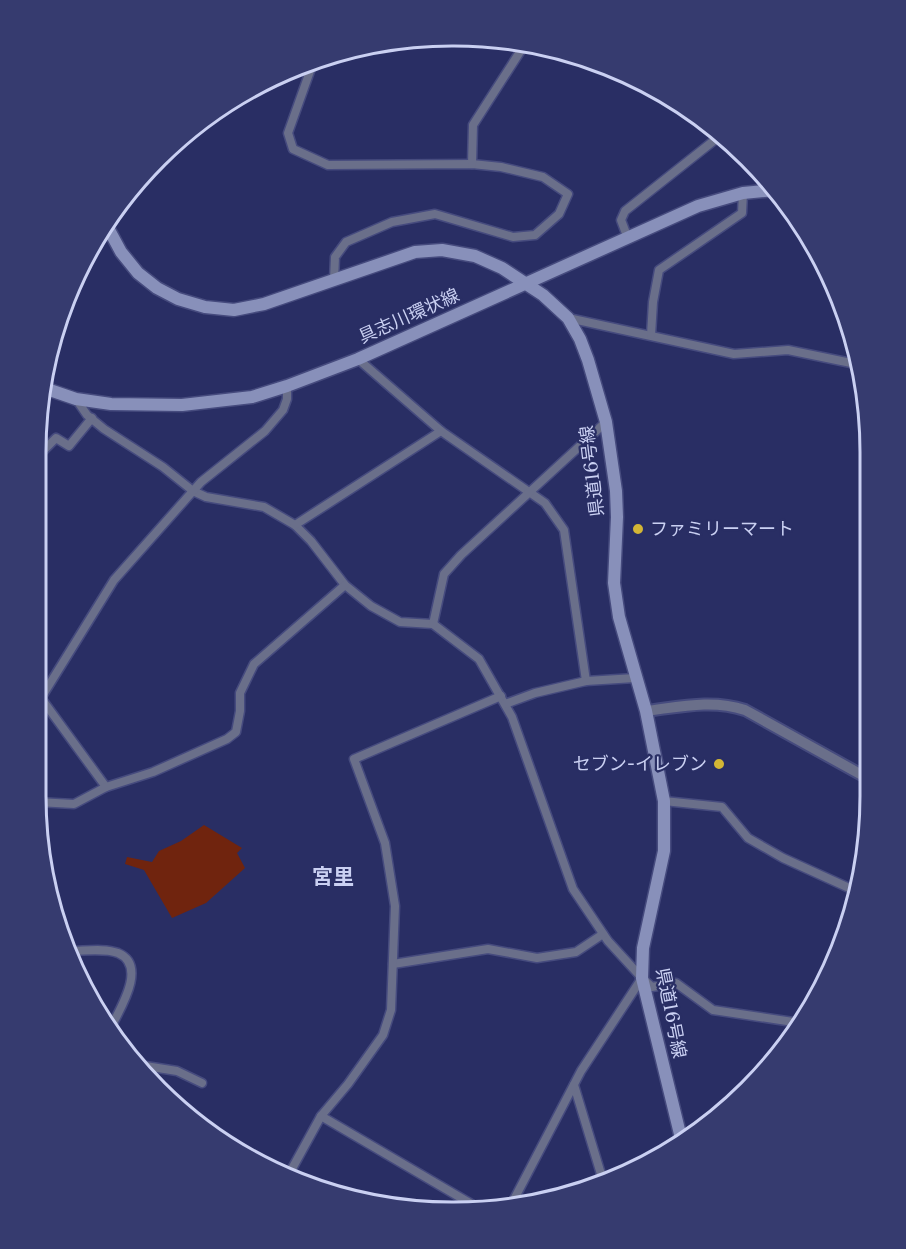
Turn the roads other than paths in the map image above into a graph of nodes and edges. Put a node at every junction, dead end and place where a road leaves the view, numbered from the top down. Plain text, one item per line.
1 (520, 52) edge
2 (310, 72) edge
3 (713, 141) edge
4 (472, 164) junction
5 (764, 191) edge
6 (743, 193) junction
7 (111, 234) edge
8 (627, 236) junction
9 (334, 280) junction
10 (526, 283) junction
11 (567, 318) junction
12 (651, 335) junction
13 (358, 359) junction
14 (849, 363) edge
15 (287, 386) junction
16 (52, 390) edge
17 (76, 399) junction
18 (92, 418) junction
19 (606, 422) junction
20 (441, 431) junction
21 (46, 448) edge
22 (193, 491) junction
23 (529, 492) junction
24 (294, 525) junction
25 (345, 585) junction
26 (433, 624) junction
27 (635, 678) junction
28 (586, 681) junction
29 (46, 688) edge
30 (503, 700) junction
31 (46, 706) edge
32 (646, 711) junction
33 (860, 774) edge
34 (106, 787) junction
35 (664, 801) junction
36 (46, 802) edge
37 (849, 888) edge
38 (603, 934) junction
39 (77, 951) edge
40 (393, 964) junction
41 (642, 978) junction
42 (114, 1020) edge
43 (791, 1022) edge
44 (150, 1067) edge
45 (202, 1083) dead end
46 (574, 1085) junction
47 (321, 1116) junction
48 (680, 1133) edge
49 (292, 1170) edge
50 (601, 1175) edge
51 (515, 1198) edge
52 (468, 1202) edge

1 - 4 street
2 - 4 street
3 - 8 street
4 - 9 street
5 - 6 main road, 具志川環状線
6 - 8 main road, 具志川環状線
6 - 12 street
7 - 9 main road, 県道16号線
8 - 10 main road, 具志川環状線
9 - 10 main road, 県道16号線
10 - 11 main road, 県道16号線
10 - 13 main road, 具志川環状線
11 - 12 street
11 - 19 main road, 県道16号線
12 - 14 street
13 - 15 main road, 具志川環状線
13 - 20 street
15 - 17 main road, 具志川環状線
15 - 22 street
16 - 17 main road, 具志川環状線
17 - 18 street
18 - 21 street
18 - 22 street
19 - 23 street
19 - 27 main road, 県道16号線
20 - 23 street
20 - 24 street
22 - 24 street
22 - 29 street
23 - 26 street
23 - 28 street
24 - 25 street
25 - 26 street
25 - 34 street
26 - 30 street
27 - 28 street
27 - 32 main road, 県道16号線
28 - 30 street
30 - 38 street
30 - 40 street
31 - 34 street
32 - 33 street
32 - 35 main road, 県道16号線
34 - 36 street
35 - 37 street
35 - 41 main road, 県道16号線
38 - 40 street
38 - 41 street
39 - 42 street
40 - 47 street
41 - 43 street
41 - 46 street
41 - 48 main road, 県道16号線
44 - 45 street
46 - 50 street
46 - 51 street
47 - 49 street
47 - 52 street

